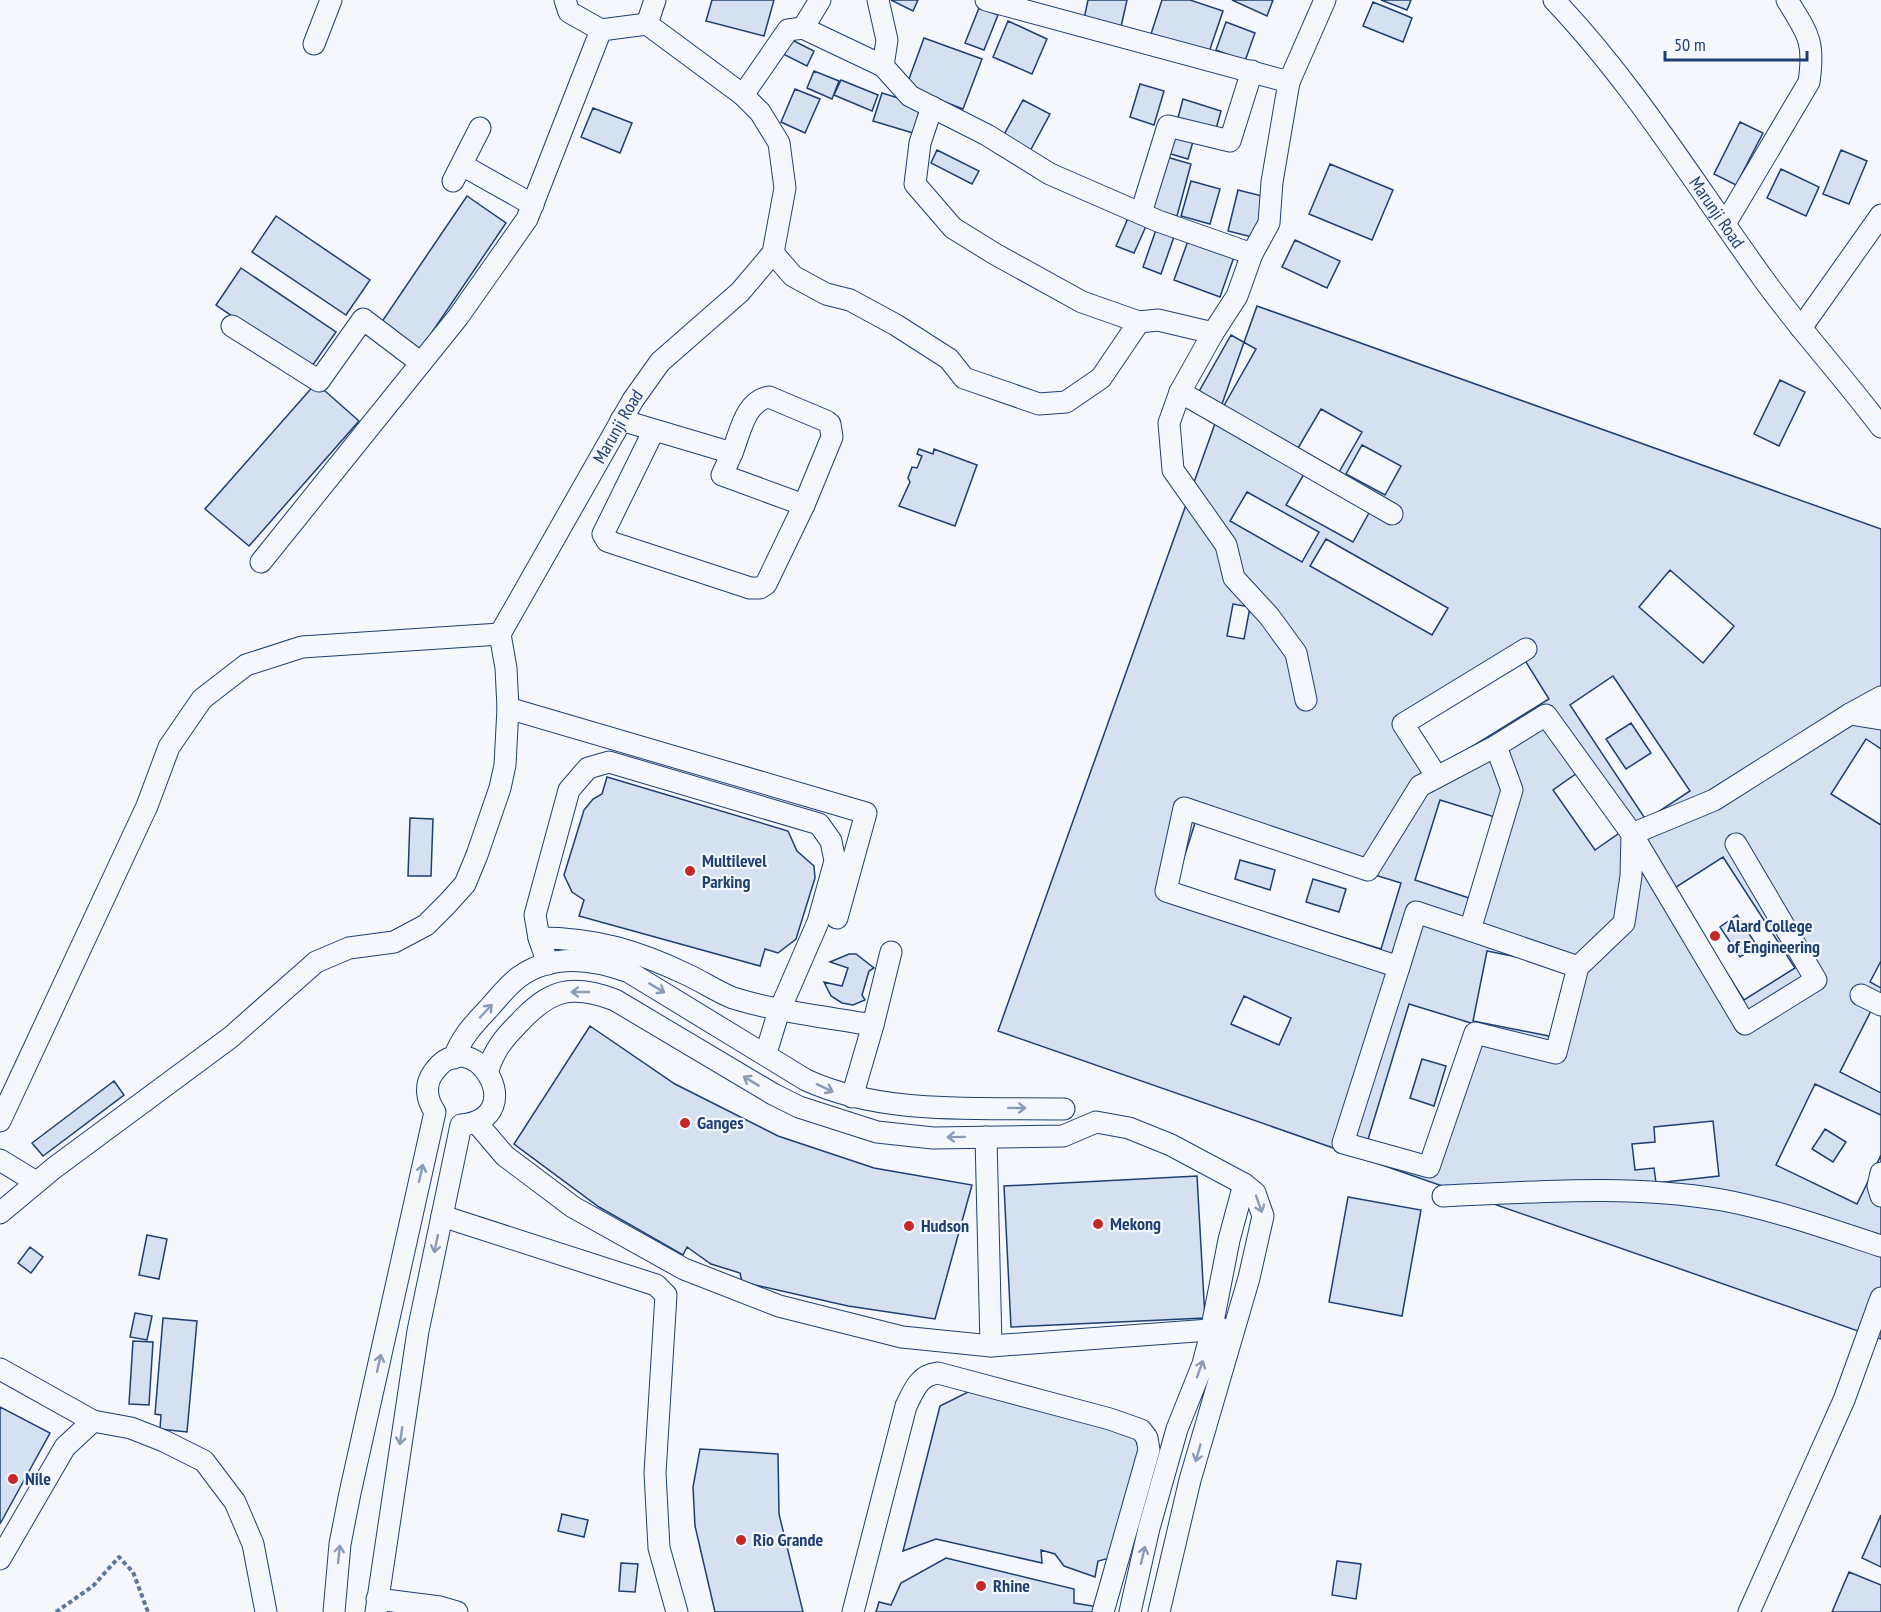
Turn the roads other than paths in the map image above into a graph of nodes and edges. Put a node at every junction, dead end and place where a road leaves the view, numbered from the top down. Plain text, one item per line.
1 (331, 0) edge
2 (565, 0) edge
3 (655, 0) edge
4 (820, 0) edge
5 (878, 0) edge
6 (986, 0) edge
7 (1325, 0) edge
8 (1554, 0) edge
9 (1787, 0) edge
10 (647, 24) junction
11 (803, 28) junction
12 (601, 30) junction
13 (314, 44) dead end
14 (883, 66) junction
15 (1252, 71) junction
16 (1288, 82) junction
17 (743, 95) junction
18 (932, 107) junction
19 (480, 128) dead end
20 (533, 205) junction
21 (1141, 213) junction
22 (1881, 215) edge
23 (1725, 224) junction
24 (773, 253) junction
25 (1251, 254) junction
26 (1139, 322) junction
27 (232, 326) dead end
28 (1801, 328) junction
29 (1213, 333) junction
30 (421, 363) junction
31 (1180, 392) junction
32 (621, 420) junction
33 (1881, 427) edge
34 (654, 430) junction
35 (732, 453) junction
36 (804, 505) junction
37 (1392, 514) dead end
38 (261, 562) dead end
39 (500, 634) junction
40 (1526, 649) dead end
41 (1881, 697) edge
42 (1306, 700) dead end
43 (508, 708) junction
44 (1850, 714) junction
45 (1881, 719) edge
46 (1496, 746) junction
47 (1437, 777) junction
48 (1632, 834) junction
49 (1736, 844) dead end
50 (837, 918) dead end
51 (1470, 930) junction
52 (539, 938) junction
53 (891, 952) dead end
54 (548, 964) junction
55 (1578, 967) junction
56 (1399, 968) junction
57 (1861, 995) dead end
58 (1881, 1005) edge
59 (780, 1009) junction
60 (873, 1025) junction
61 (766, 1053) junction
62 (454, 1058) junction
63 (488, 1070) junction
64 (852, 1097) junction
65 (1064, 1109) dead end
66 (0, 1121) edge
67 (468, 1123) junction
68 (986, 1137) junction
69 (0, 1160) edge
70 (1881, 1173) edge
71 (36, 1182) junction
72 (1244, 1184) junction
73 (1443, 1196) dead end
74 (1881, 1196) edge
75 (0, 1213) edge
76 (442, 1216) junction
77 (1881, 1246) edge
78 (1881, 1298) edge
79 (1212, 1328) junction
80 (1233, 1329) junction
81 (991, 1346) junction
82 (0, 1369) edge
83 (93, 1421) junction
84 (0, 1558) edge
85 (376, 1606) edge
86 (266, 1612) edge
87 (334, 1612) edge
88 (456, 1612) edge
89 (677, 1612) edge
90 (853, 1612) edge
91 (1103, 1612) edge
92 (1130, 1612) edge
93 (1159, 1612) edge
94 (1749, 1612) edge

1 - 13 street
2 - 12 street
3 - 10 street
4 - 11 street
5 - 14 street
6 - 15 street
7 - 16 street
8 - 23 street, Marunji Road
9 - 23 street
10 - 12 street
10 - 17 street, Marunji Road
11 - 14 street
11 - 17 street
12 - 20 street
14 - 18 street
15 - 16 street
15 - 21 street
16 - 25 street
17 - 24 street, Marunji Road
18 - 21 street
18 - 26 street
19 - 20 street
20 - 30 street
21 - 25 street
22 - 28 street
23 - 28 street, Marunji Road
24 - 26 street
24 - 32 street, Marunji Road
25 - 29 street
26 - 29 street
27 - 30 street
28 - 33 street, Marunji Road
29 - 31 street
30 - 38 street
31 - 37 street
31 - 42 street
32 - 34 street
32 - 39 street, Marunji Road
34 - 35 street
34 - 36 street
35 - 36 street
35 - 36 street
39 - 43 street
39 - 66 street
40 - 47 street
41 - 44 street
43 - 50 street
43 - 71 street
44 - 45 street
44 - 48 street
46 - 47 street
46 - 48 street
46 - 51 street
47 - 56 street
48 - 49 street
48 - 55 street
51 - 55 street
51 - 56 street
52 - 54 street
52 - 59 street
52 - 59 street
53 - 60 street
54 -> 61 street
62 -> 54 street
55 - 56 street
57 - 58 street
59 - 60 street
59 - 61 street
60 - 64 street
61 -> 64 street
62 - 63 street
87 -> 62 street
63 - 67 street
68 -> 63 street
64 -> 65 street
67 - 76 street
67 - 81 street
68 - 72 street
68 - 81 street
69 - 71 street
70 - 74 street
71 - 75 street
72 - 79 street
72 -> 80 street
73 - 77 street
76 -> 85 street
76 - 89 street
78 - 94 street
79 - 80 street
79 - 81 street
92 -> 79 street
80 -> 93 street
82 - 83 street
83 - 84 street
83 - 86 street
85 - 88 street
90 - 91 street

